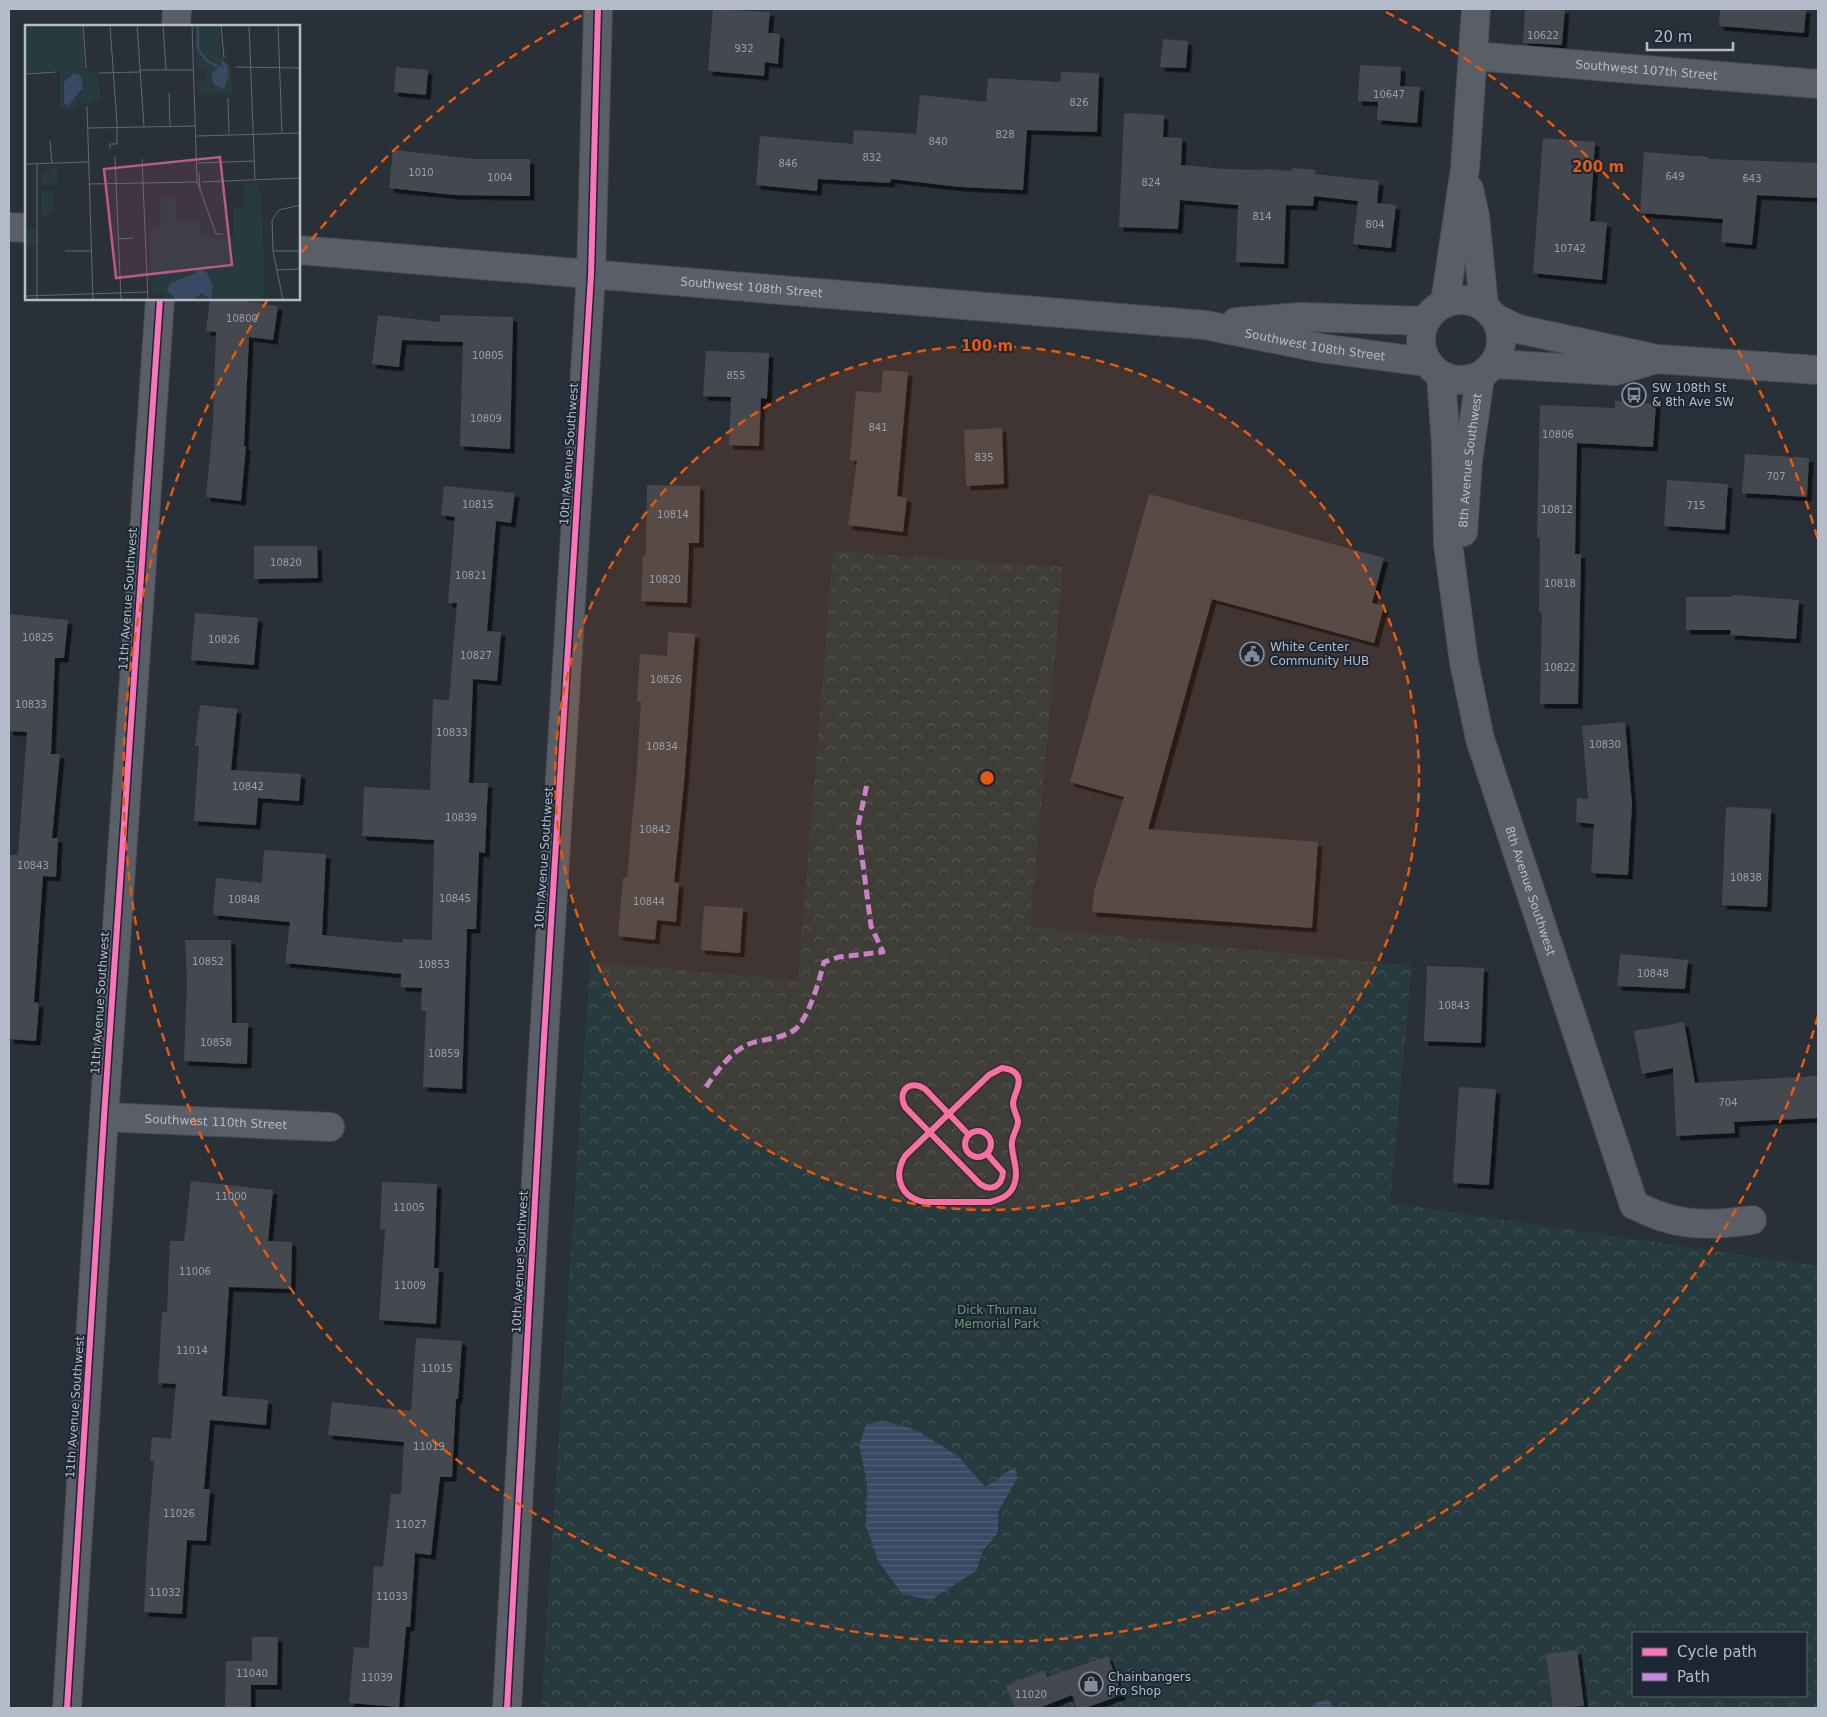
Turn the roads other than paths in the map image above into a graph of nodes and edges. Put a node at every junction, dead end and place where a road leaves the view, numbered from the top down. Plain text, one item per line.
1 (177, 9) edge
2 (598, 9) edge
3 (1476, 9) edge
4 (176, 25) edge
5 (1473, 56) junction
6 (1818, 84) edge
7 (1465, 168) junction
8 (9, 227) edge
9 (25, 228) edge
10 (300, 250) edge
11 (591, 275) junction
12 (160, 300) edge
13 (1445, 303) junction
14 (1490, 313) junction
15 (1425, 322) junction
16 (1205, 325) junction
17 (1657, 359) junction
18 (1434, 369) junction
19 (1488, 370) junction
20 (1818, 370) edge
21 (1452, 572) junction
22 (104, 1117) junction
23 (330, 1126) dead end
24 (1752, 1220) dead end
25 (67, 1708) edge
26 (507, 1708) edge

1 - 4 street
2 - 11 street, 10th Avenue Southwest
3 - 5 street, 8th Avenue Southwest
5 - 6 street, Southwest 107th Street
5 - 7 street, 8th Avenue Southwest
7 - 13 street, 8th Avenue Southwest
7 - 14 street, 8th Avenue Southwest
8 - 9 street
10 - 11 street, Southwest 108th Street
11 - 16 street, Southwest 108th Street
11 - 26 street, 10th Avenue Southwest
12 - 22 street, 11th Avenue Southwest
13 - 14 street
13 - 15 street
14 - 17 street
14 - 19 street, 8th Avenue Southwest
15 - 16 street, Southwest 108th Street
15 - 18 street, 8th Avenue Southwest
16 - 18 street, Southwest 108th Street
17 - 19 street
17 - 20 street
18 - 19 street, 8th Avenue Southwest
18 - 21 street, 8th Avenue Southwest
19 - 21 street, 8th Avenue Southwest
21 - 24 street, 8th Avenue Southwest
22 - 23 street, Southwest 110th Street
22 - 25 street, 11th Avenue Southwest

